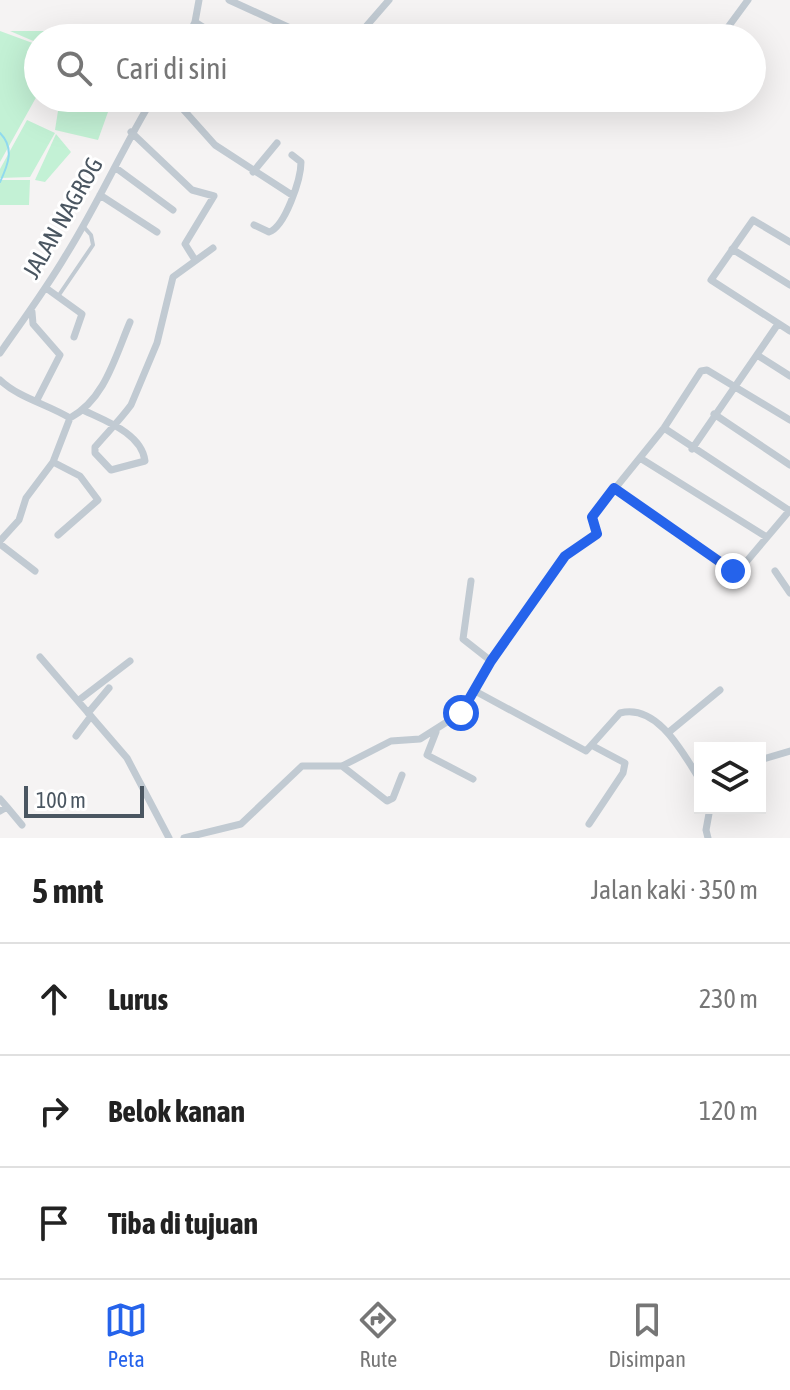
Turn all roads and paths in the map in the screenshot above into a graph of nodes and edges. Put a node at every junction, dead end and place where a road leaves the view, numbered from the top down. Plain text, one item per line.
1 (199, 0) edge
2 (229, 0) edge
3 (389, 0) edge
4 (748, 0) edge
5 (241, 2) edge
6 (195, 22) joint
7 (198, 24) edge
8 (284, 24) edge
9 (368, 24) edge
10 (730, 24) edge
11 (144, 112) edge
12 (186, 112) edge
13 (131, 132) junction
14 (277, 143) dead end
15 (292, 155) dead end
16 (116, 168) junction
17 (253, 172) junction
18 (100, 195) junction
19 (292, 195) junction
20 (173, 210) dead end
21 (254, 225) dead end
22 (83, 226) junction
23 (157, 232) dead end
24 (790, 242) edge
25 (213, 248) dead end
26 (732, 249) junction
27 (195, 260) junction
28 (790, 285) edge
29 (46, 288) junction
30 (59, 295) junction
31 (32, 309) junction
32 (130, 322) dead end
33 (778, 324) junction
34 (790, 331) edge
35 (74, 337) dead end
36 (0, 353) edge
37 (757, 355) junction
38 (790, 376) edge
39 (0, 380) edge
40 (734, 384) junction
41 (37, 400) junction
42 (85, 411) junction
43 (714, 414) junction
44 (70, 418) junction
45 (790, 420) edge
46 (114, 425) junction
47 (664, 428) junction
48 (692, 449) junction
49 (640, 458) junction
50 (53, 462) junction
51 (790, 465) edge
52 (614, 488) junction
53 (790, 511) edge
54 (58, 535) dead end
55 (765, 536) junction
56 (0, 543) edge
57 (35, 571) dead end
58 (775, 571) dead end
59 (790, 575) edge
60 (471, 581) dead end
61 (783, 584) junction
62 (790, 593) edge
63 (40, 657) dead end
64 (130, 661) dead end
65 (491, 661) junction
66 (109, 688) dead end
67 (720, 690) dead end
68 (475, 691) junction
69 (79, 700) junction
70 (90, 715) junction
71 (436, 732) junction
72 (669, 732) junction
73 (76, 736) dead end
74 (593, 746) junction
75 (790, 751) edge
76 (766, 758) edge
77 (342, 766) junction
78 (694, 771) edge
79 (402, 775) dead end
80 (473, 779) dead end
81 (0, 799) edge
82 (3, 809) edge
83 (709, 814) edge
84 (589, 824) dead end
85 (22, 825) dead end
86 (169, 838) edge
87 (184, 838) edge
88 (708, 838) edge

1 - 6 street
2 - 5 street
3 - 9 street
4 - 10 street
5 - 8 street
6 - 7 street
11 - 13 street, JALAN NAGROG
12 - 17 street
13 - 16 street, JALAN NAGROG
13 - 27 street
14 - 17 street
15 - 19 street
16 - 18 street, JALAN NAGROG
16 - 20 street
17 - 19 street
18 - 22 street, JALAN NAGROG
18 - 23 street
19 - 21 street
22 - 29 street, JALAN NAGROG
22 - 30 lane
24 - 26 street
25 - 27 street
26 - 28 street
26 - 33 street
27 - 46 street
29 - 30 street
29 - 31 street, JALAN NAGROG
30 - 35 street
31 - 36 street, JALAN NAGROG
31 - 41 street
32 - 42 street
33 - 34 street
33 - 37 street
37 - 38 street
37 - 40 street
39 - 41 street
40 - 43 street
40 - 45 street
40 - 47 street
41 - 44 street
42 - 44 street
42 - 46 street
43 - 48 street
43 - 51 street
44 - 50 street
46 - 46 street
47 - 48 street
47 - 49 street
48 - 53 street
49 - 52 street
49 - 55 street
50 - 54 street
50 - 56 street
52 - 55 street
52 - 65 street
53 - 55 street
56 - 57 street
58 - 61 street
59 - 61 street
60 - 65 street
61 - 62 street
63 - 69 street
64 - 69 street
65 - 68 street
66 - 70 street
67 - 72 street
68 - 71 street
68 - 74 street
69 - 70 street
70 - 73 street
70 - 86 street
71 - 77 street
71 - 80 street
72 - 74 street
72 - 78 street
74 - 84 street
75 - 76 street
77 - 79 street
77 - 87 street
81 - 82 street
82 - 85 street
83 - 88 street

